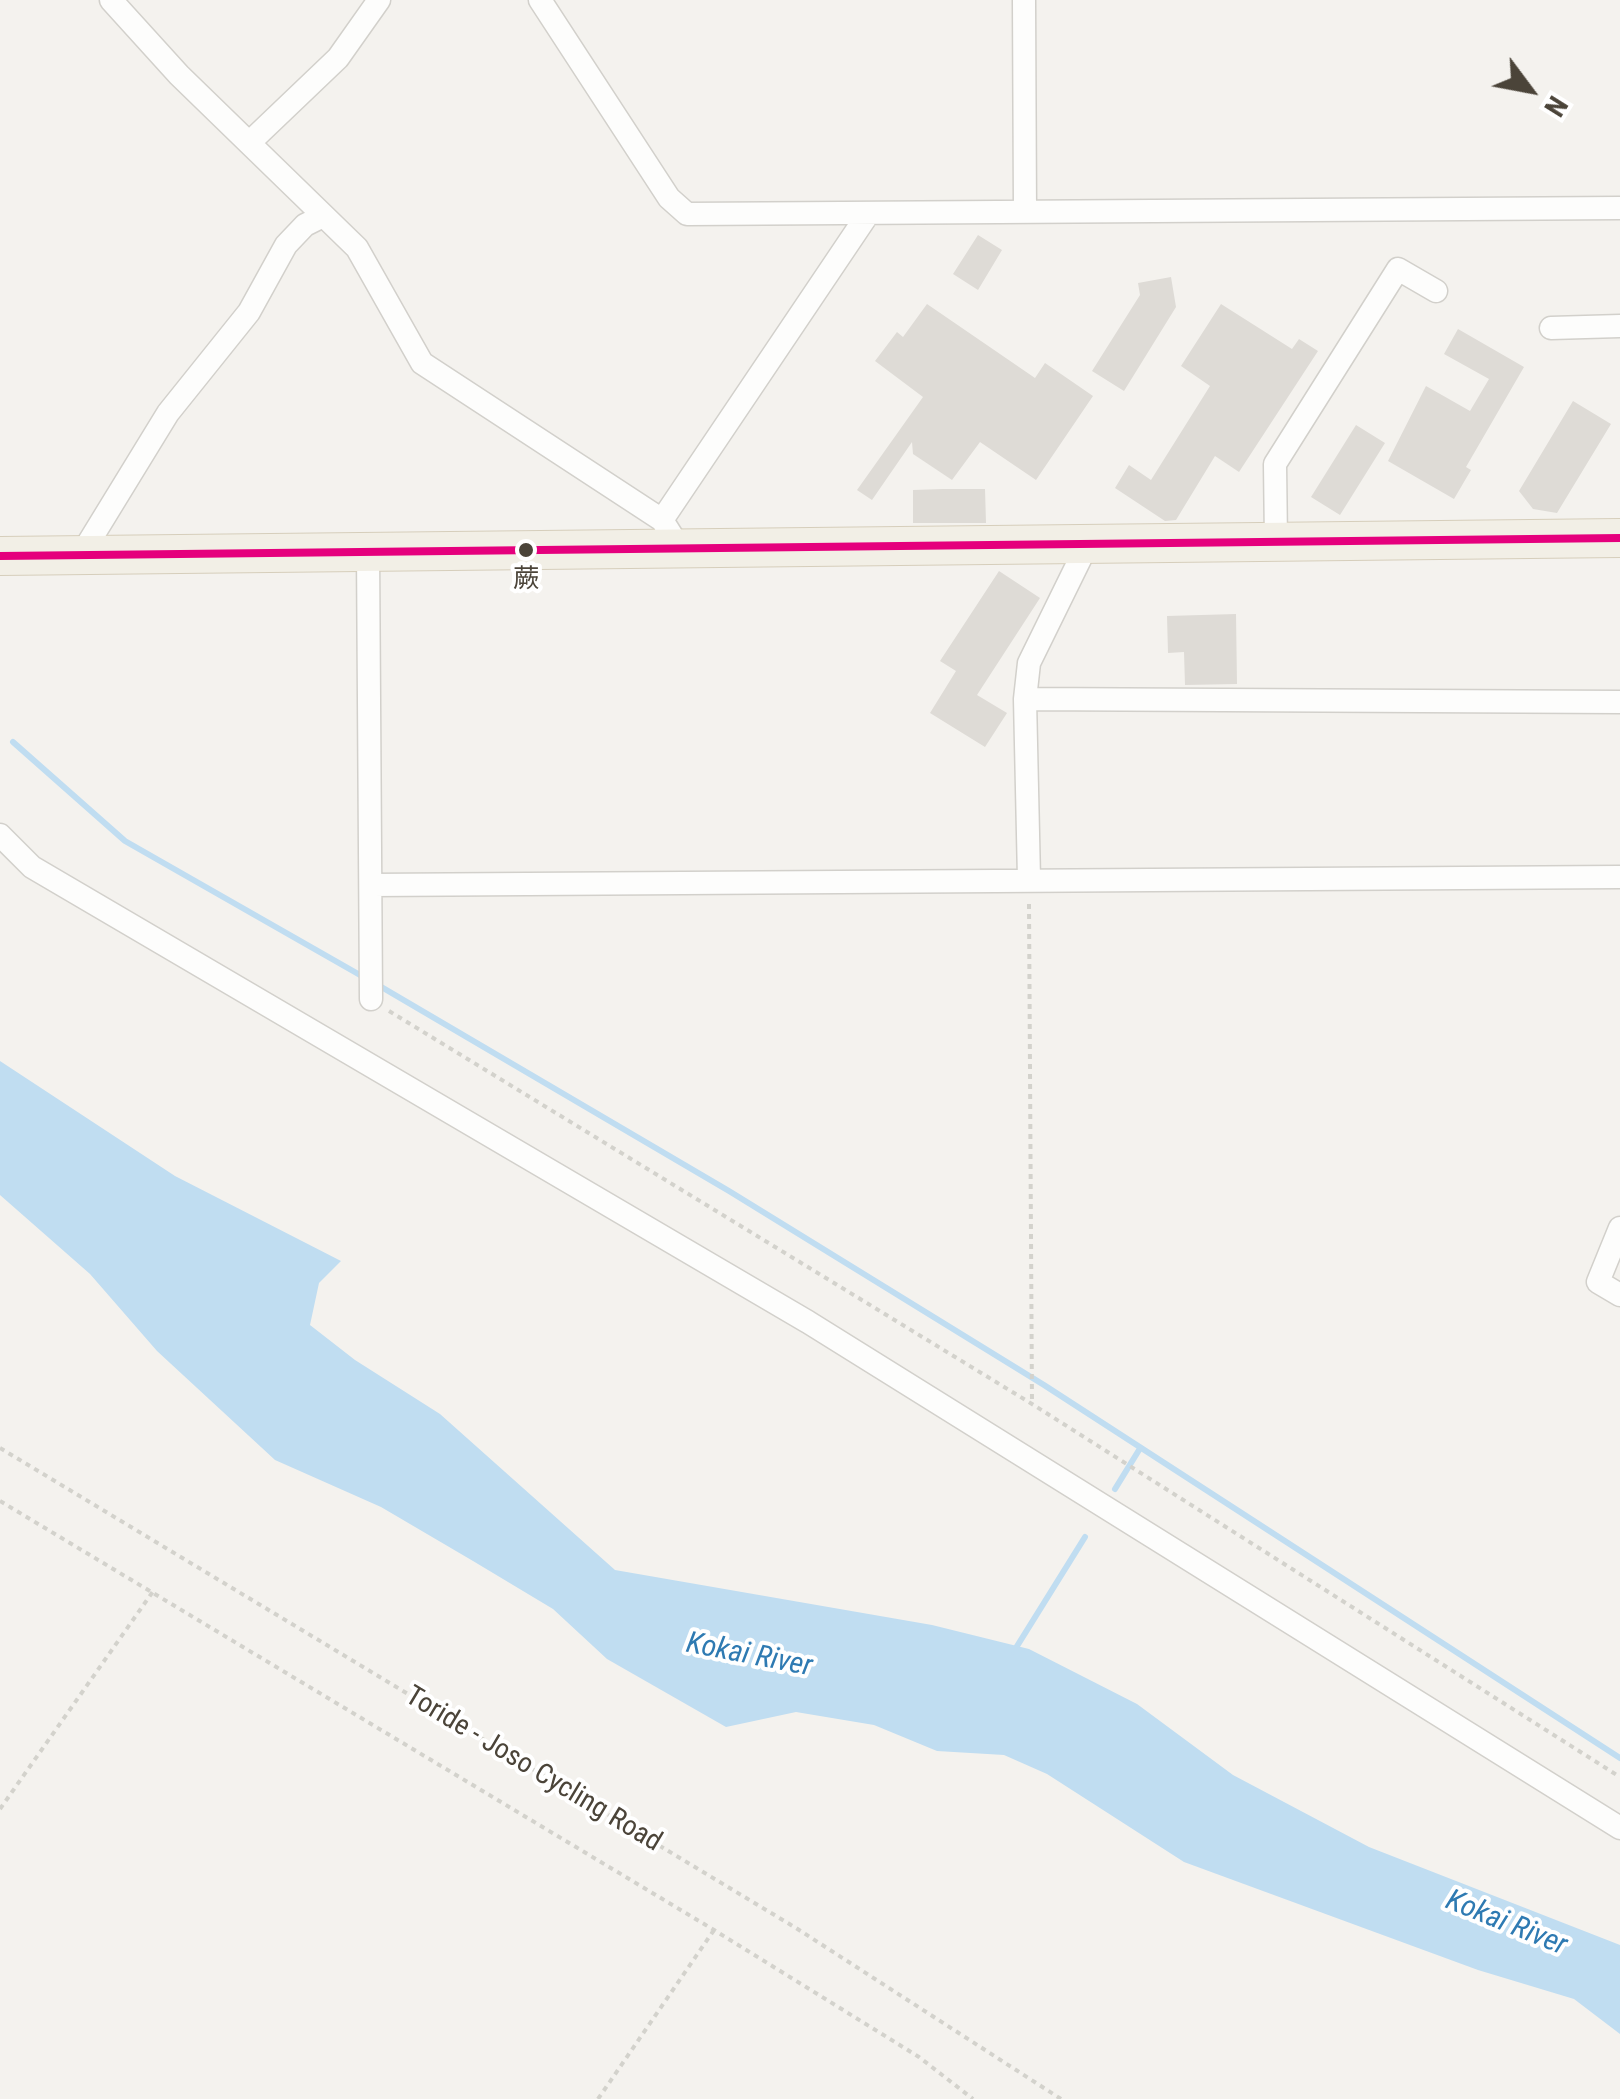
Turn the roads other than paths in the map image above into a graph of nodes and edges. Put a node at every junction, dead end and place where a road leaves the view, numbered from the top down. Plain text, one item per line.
1 (111, 0) edge
2 (380, 0) edge
3 (540, 0) edge
4 (1024, 0) edge
5 (249, 143) junction
6 (1620, 208) edge
7 (1025, 212) junction
8 (868, 214) junction
9 (323, 216) junction
10 (1436, 291) dead end
11 (1620, 326) edge
12 (1551, 328) dead end
13 (670, 534) junction
14 (1620, 538) edge
15 (1276, 542) junction
16 (1088, 543) junction
17 (368, 552) junction
18 (0, 556) edge
19 (80, 556) junction
20 (1025, 699) junction
21 (1620, 702) edge
22 (0, 835) edge
23 (1620, 877) edge
24 (1029, 878) junction
25 (371, 886) junction
26 (370, 987) road end
27 (1620, 1228) edge
28 (1620, 1295) edge
29 (1620, 1828) edge

1 - 5 street
2 - 5 street
3 - 8 street
4 - 7 street
5 - 9 street
6 - 7 street
7 - 8 street
8 - 13 street
9 - 13 street
9 - 19 street
10 - 15 street
11 - 12 street
13 - 16 main road
13 - 17 main road
14 - 15 main road
15 - 16 main road
16 - 20 street
17 - 19 main road
17 - 25 street
18 - 19 main road
20 - 21 street
20 - 24 street
22 - 29 street
23 - 24 street
24 - 25 street
25 - 26 street
27 - 28 street

